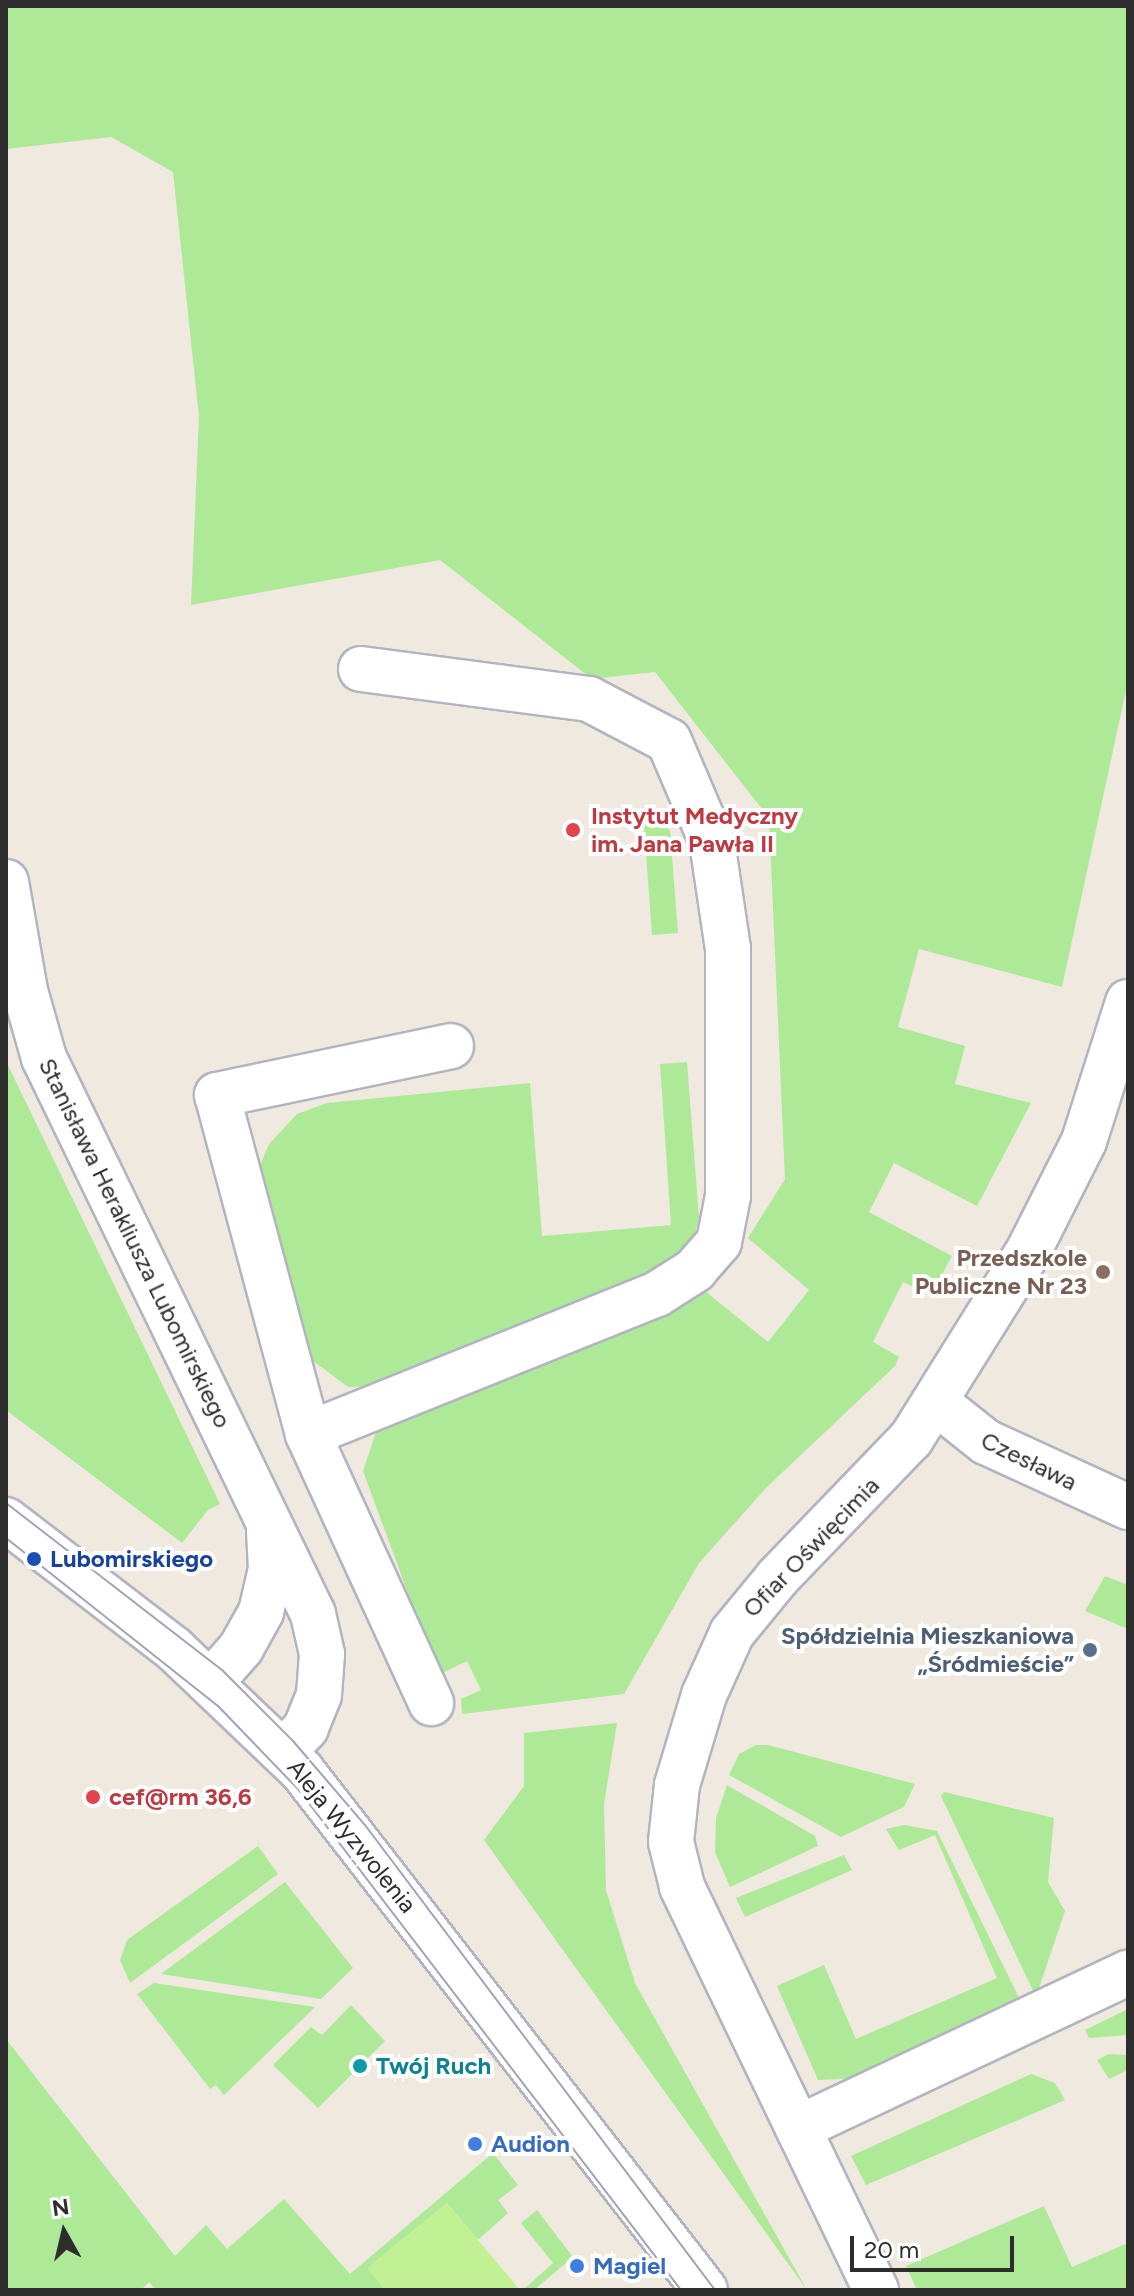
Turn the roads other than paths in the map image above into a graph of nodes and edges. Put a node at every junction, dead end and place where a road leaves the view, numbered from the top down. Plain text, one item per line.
1 (361, 669) dead end
2 (6, 882) edge
3 (1128, 1002) edge
4 (451, 1046) dead end
5 (938, 1404) junction
6 (308, 1434) junction
7 (262, 1505) junction
8 (1128, 1507) edge
9 (6, 1520) edge
10 (212, 1681) junction
11 (431, 1703) dead end
12 (283, 1752) junction
13 (1128, 1973) edge
14 (798, 2128) junction
15 (640, 2208) junction
16 (679, 2290) edge
17 (705, 2290) edge
18 (876, 2290) edge

1 - 6 street
2 - 7 street, Stanisława Herakliusza Lubomirskiego
3 - 5 street, Ofiar Oświęcimia
4 - 6 street
5 - 8 street, Czesława
5 - 14 street, Ofiar Oświęcimia
6 - 11 street
7 - 10 street, Stanisława Herakliusza Lubomirskiego
7 - 12 street, Stanisława Herakliusza Lubomirskiego
9 - 10 street, Aleja Wyzwolenia
10 - 12 street, Aleja Wyzwolenia
12 - 15 street, Aleja Wyzwolenia
13 - 14 street
14 - 18 street, Ofiar Oświęcimia
15 - 16 street
15 - 17 street

